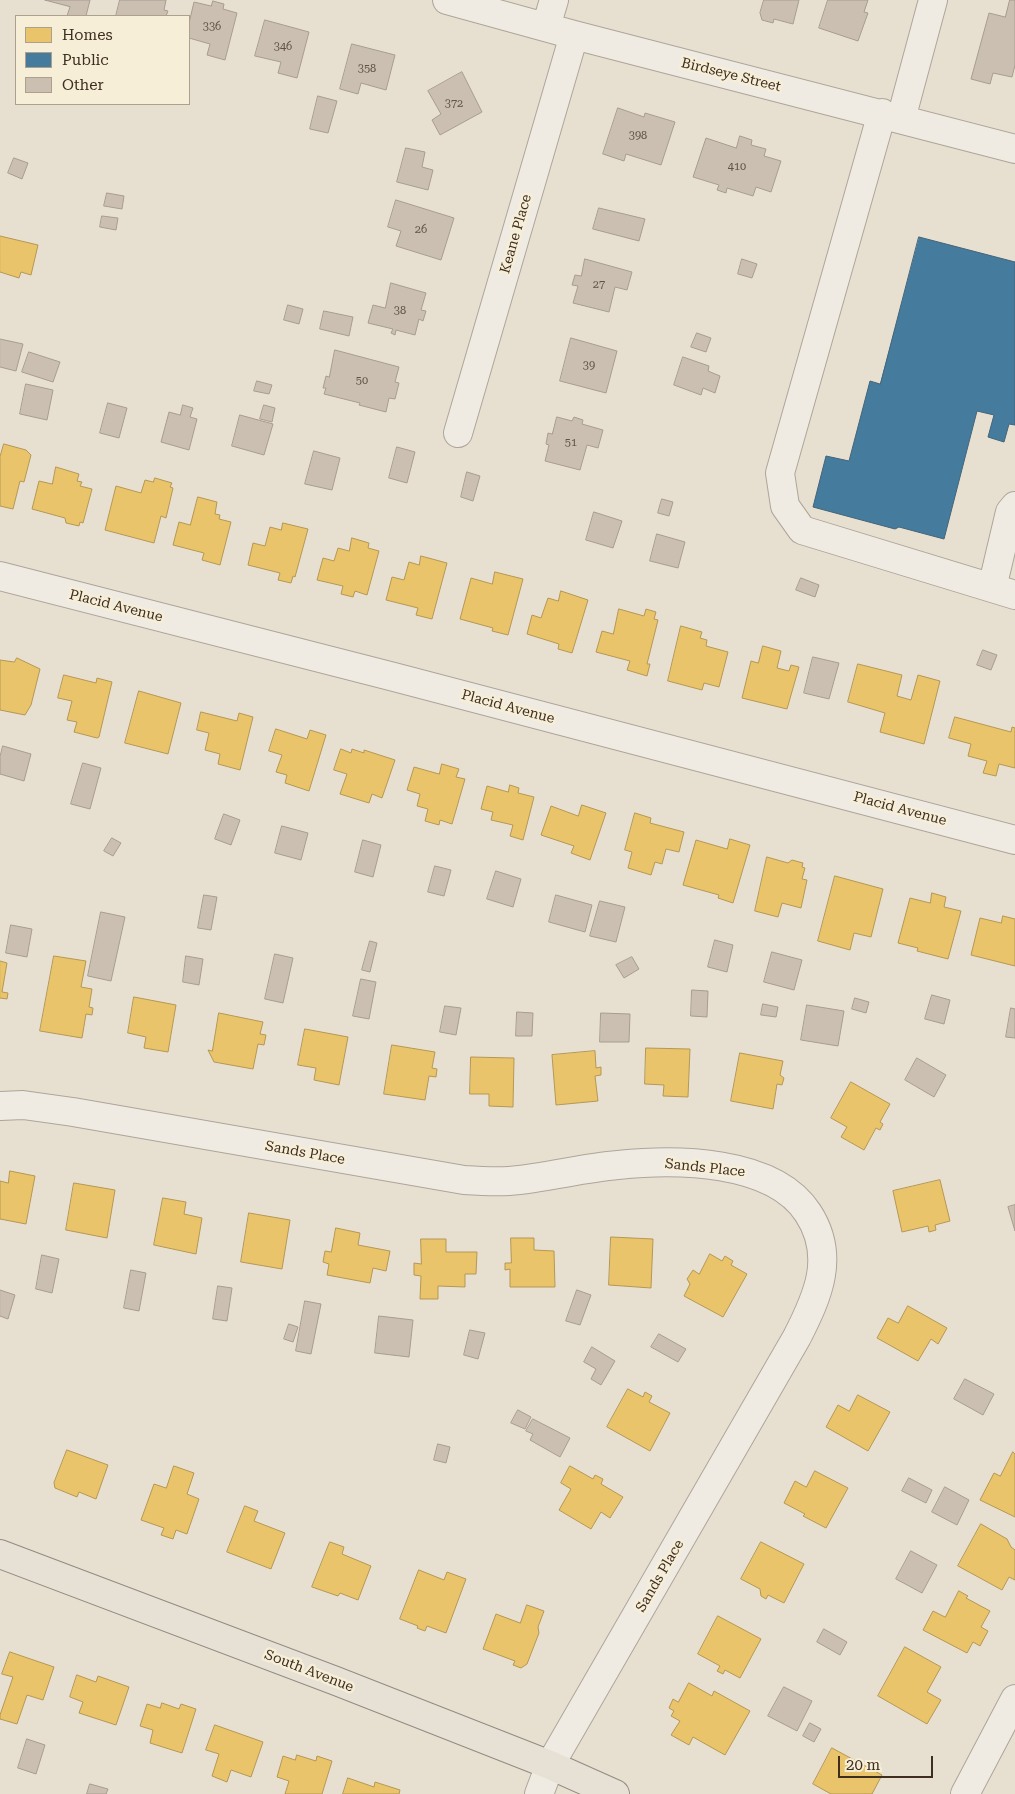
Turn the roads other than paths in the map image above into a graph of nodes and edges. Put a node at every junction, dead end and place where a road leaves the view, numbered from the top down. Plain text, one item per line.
1 (447, 0) edge
2 (554, 0) edge
3 (933, 0) edge
4 (546, 27) junction
5 (574, 35) junction
6 (891, 116) junction
7 (1015, 149) edge
8 (458, 433) dead end
9 (1015, 506) edge
10 (0, 576) edge
11 (1003, 592) edge
12 (1015, 840) edge
13 (0, 1106) edge
14 (0, 1554) edge
15 (1015, 1699) edge
16 (550, 1765) junction
17 (539, 1794) edge
18 (615, 1794) edge
19 (964, 1794) edge

1 - 4 street, Birdseye Street
2 - 4 street
3 - 6 street
4 - 5 street, Birdseye Street
5 - 6 street, Birdseye Street
5 - 8 street, Keane Place
6 - 7 street, Birdseye Street
6 - 11 street
9 - 11 street
10 - 12 street, Placid Avenue
13 - 16 street, Sands Place
14 - 16 main road, South Avenue
15 - 19 street
16 - 17 street, Sands Place
16 - 18 main road, South Avenue

